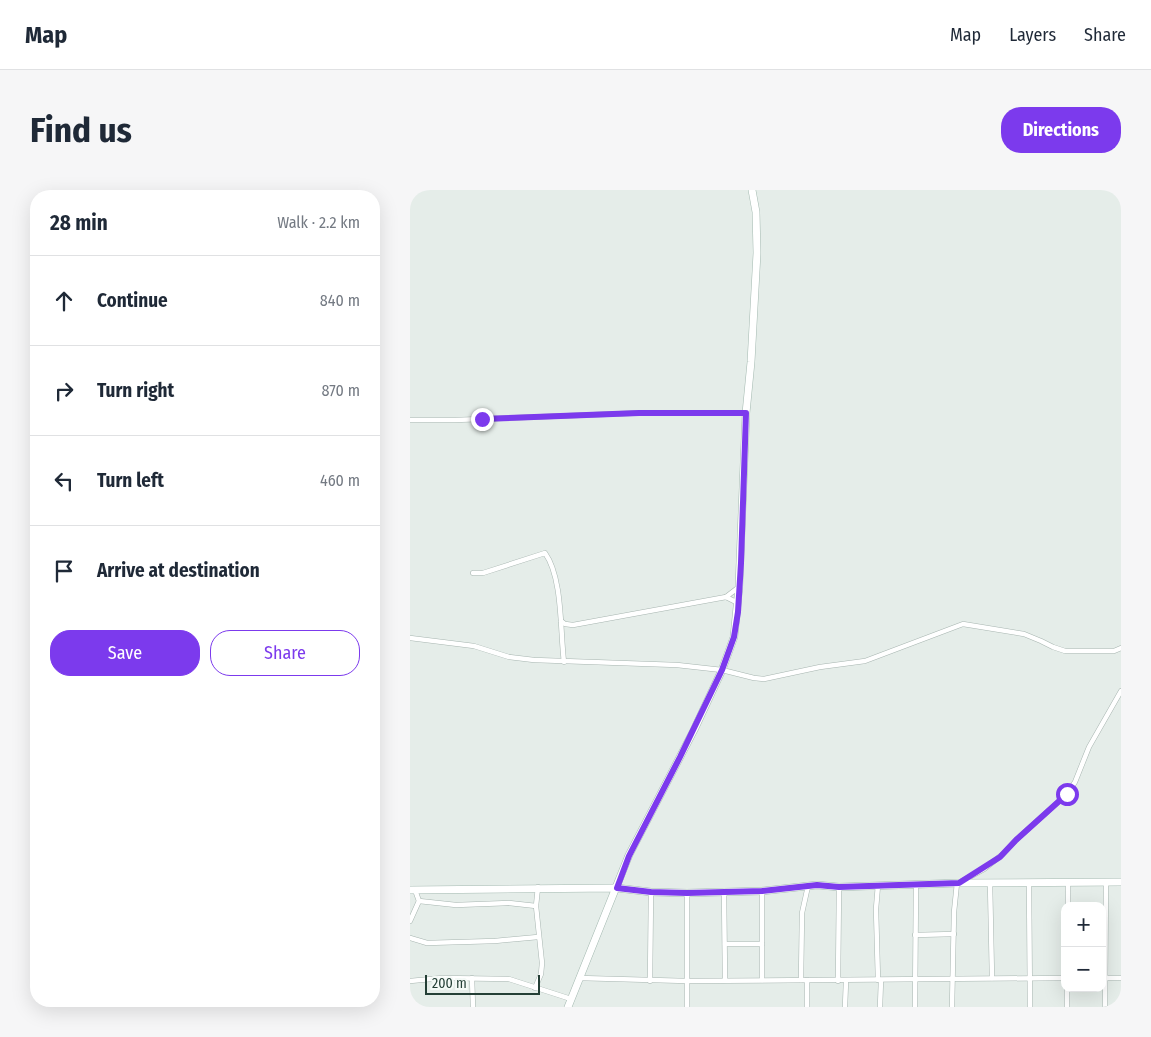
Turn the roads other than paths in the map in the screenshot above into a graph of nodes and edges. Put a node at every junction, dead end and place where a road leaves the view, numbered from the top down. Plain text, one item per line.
1 (752, 190) edge
2 (746, 413) junction
3 (410, 420) edge
4 (473, 573) dead end
5 (739, 588) junction
6 (726, 597) junction
7 (738, 604) junction
8 (561, 621) junction
9 (410, 638) edge
10 (1121, 648) edge
11 (564, 662) junction
12 (722, 670) junction
13 (1121, 691) edge
14 (1068, 882) junction
15 (1121, 882) edge
16 (958, 883) junction
17 (990, 883) junction
18 (1029, 883) junction
19 (1106, 883) junction
20 (878, 885) junction
21 (808, 886) junction
22 (916, 886) junction
23 (538, 887) junction
24 (839, 887) junction
25 (617, 888) junction
26 (413, 890) edge
27 (724, 891) junction
28 (762, 891) junction
29 (651, 892) junction
30 (687, 893) junction
31 (419, 900) junction
32 (1068, 902) edge
33 (536, 906) junction
34 (410, 921) edge
35 (954, 934) junction
36 (915, 935) junction
37 (538, 937) junction
38 (410, 938) edge
39 (725, 944) junction
40 (762, 944) junction
41 (1105, 947) edge
42 (472, 978) junction
43 (579, 978) junction
44 (992, 978) junction
45 (1061, 978) edge
46 (1106, 978) edge
47 (1121, 978) edge
48 (916, 979) junction
49 (952, 979) junction
50 (1029, 979) junction
51 (725, 980) junction
52 (762, 980) junction
53 (801, 980) junction
54 (807, 980) junction
55 (880, 980) junction
56 (410, 981) edge
57 (650, 981) junction
58 (687, 981) junction
59 (838, 981) junction
60 (846, 981) junction
61 (535, 988) junction
62 (1067, 992) edge
63 (1104, 992) edge
64 (571, 999) junction
65 (473, 1007) edge
66 (568, 1007) edge
67 (687, 1007) edge
68 (807, 1007) edge
69 (845, 1007) edge
70 (880, 1007) edge
71 (915, 1007) edge
72 (952, 1007) edge
73 (1030, 1007) edge
74 (1067, 1007) edge
75 (1105, 1007) edge

1 - 2 street
2 - 3 street
2 - 5 street
4 - 8 street
5 - 6 street
5 - 7 street
6 - 7 street
6 - 8 street
7 - 12 street
8 - 11 street
9 - 11 street
10 - 12 street
11 - 12 street
12 - 25 street
13 - 16 street
14 - 18 street
14 - 19 street
14 - 32 street
15 - 19 street
16 - 17 street
16 - 22 street
16 - 35 street
17 - 18 street
17 - 44 street
18 - 50 street
19 - 41 street
20 - 22 street
20 - 24 street
20 - 55 street
21 - 24 street
21 - 28 street
21 - 53 street
22 - 36 street
23 - 25 street
23 - 26 street
23 - 33 street
24 - 59 street
25 - 29 street
25 - 43 street
26 - 31 street
27 - 28 street
27 - 30 street
27 - 39 street
28 - 40 street
29 - 30 street
29 - 57 street
30 - 58 street
31 - 33 street
31 - 34 street
33 - 37 street
35 - 36 street
35 - 49 street
36 - 48 street
37 - 38 street
37 - 61 street
39 - 40 street
39 - 51 street
40 - 52 street
42 - 56 street
42 - 61 street
42 - 65 street
43 - 57 street
43 - 64 street
44 - 49 street
44 - 50 street
45 - 50 street
46 - 47 street
48 - 49 street
48 - 55 street
48 - 71 street
49 - 72 street
50 - 73 street
51 - 52 street
51 - 58 street
52 - 53 street
53 - 54 street
54 - 59 street
54 - 68 street
55 - 60 street
55 - 70 street
57 - 58 street
58 - 67 street
59 - 60 street
60 - 69 street
61 - 64 street
62 - 74 street
63 - 75 street
64 - 66 street

